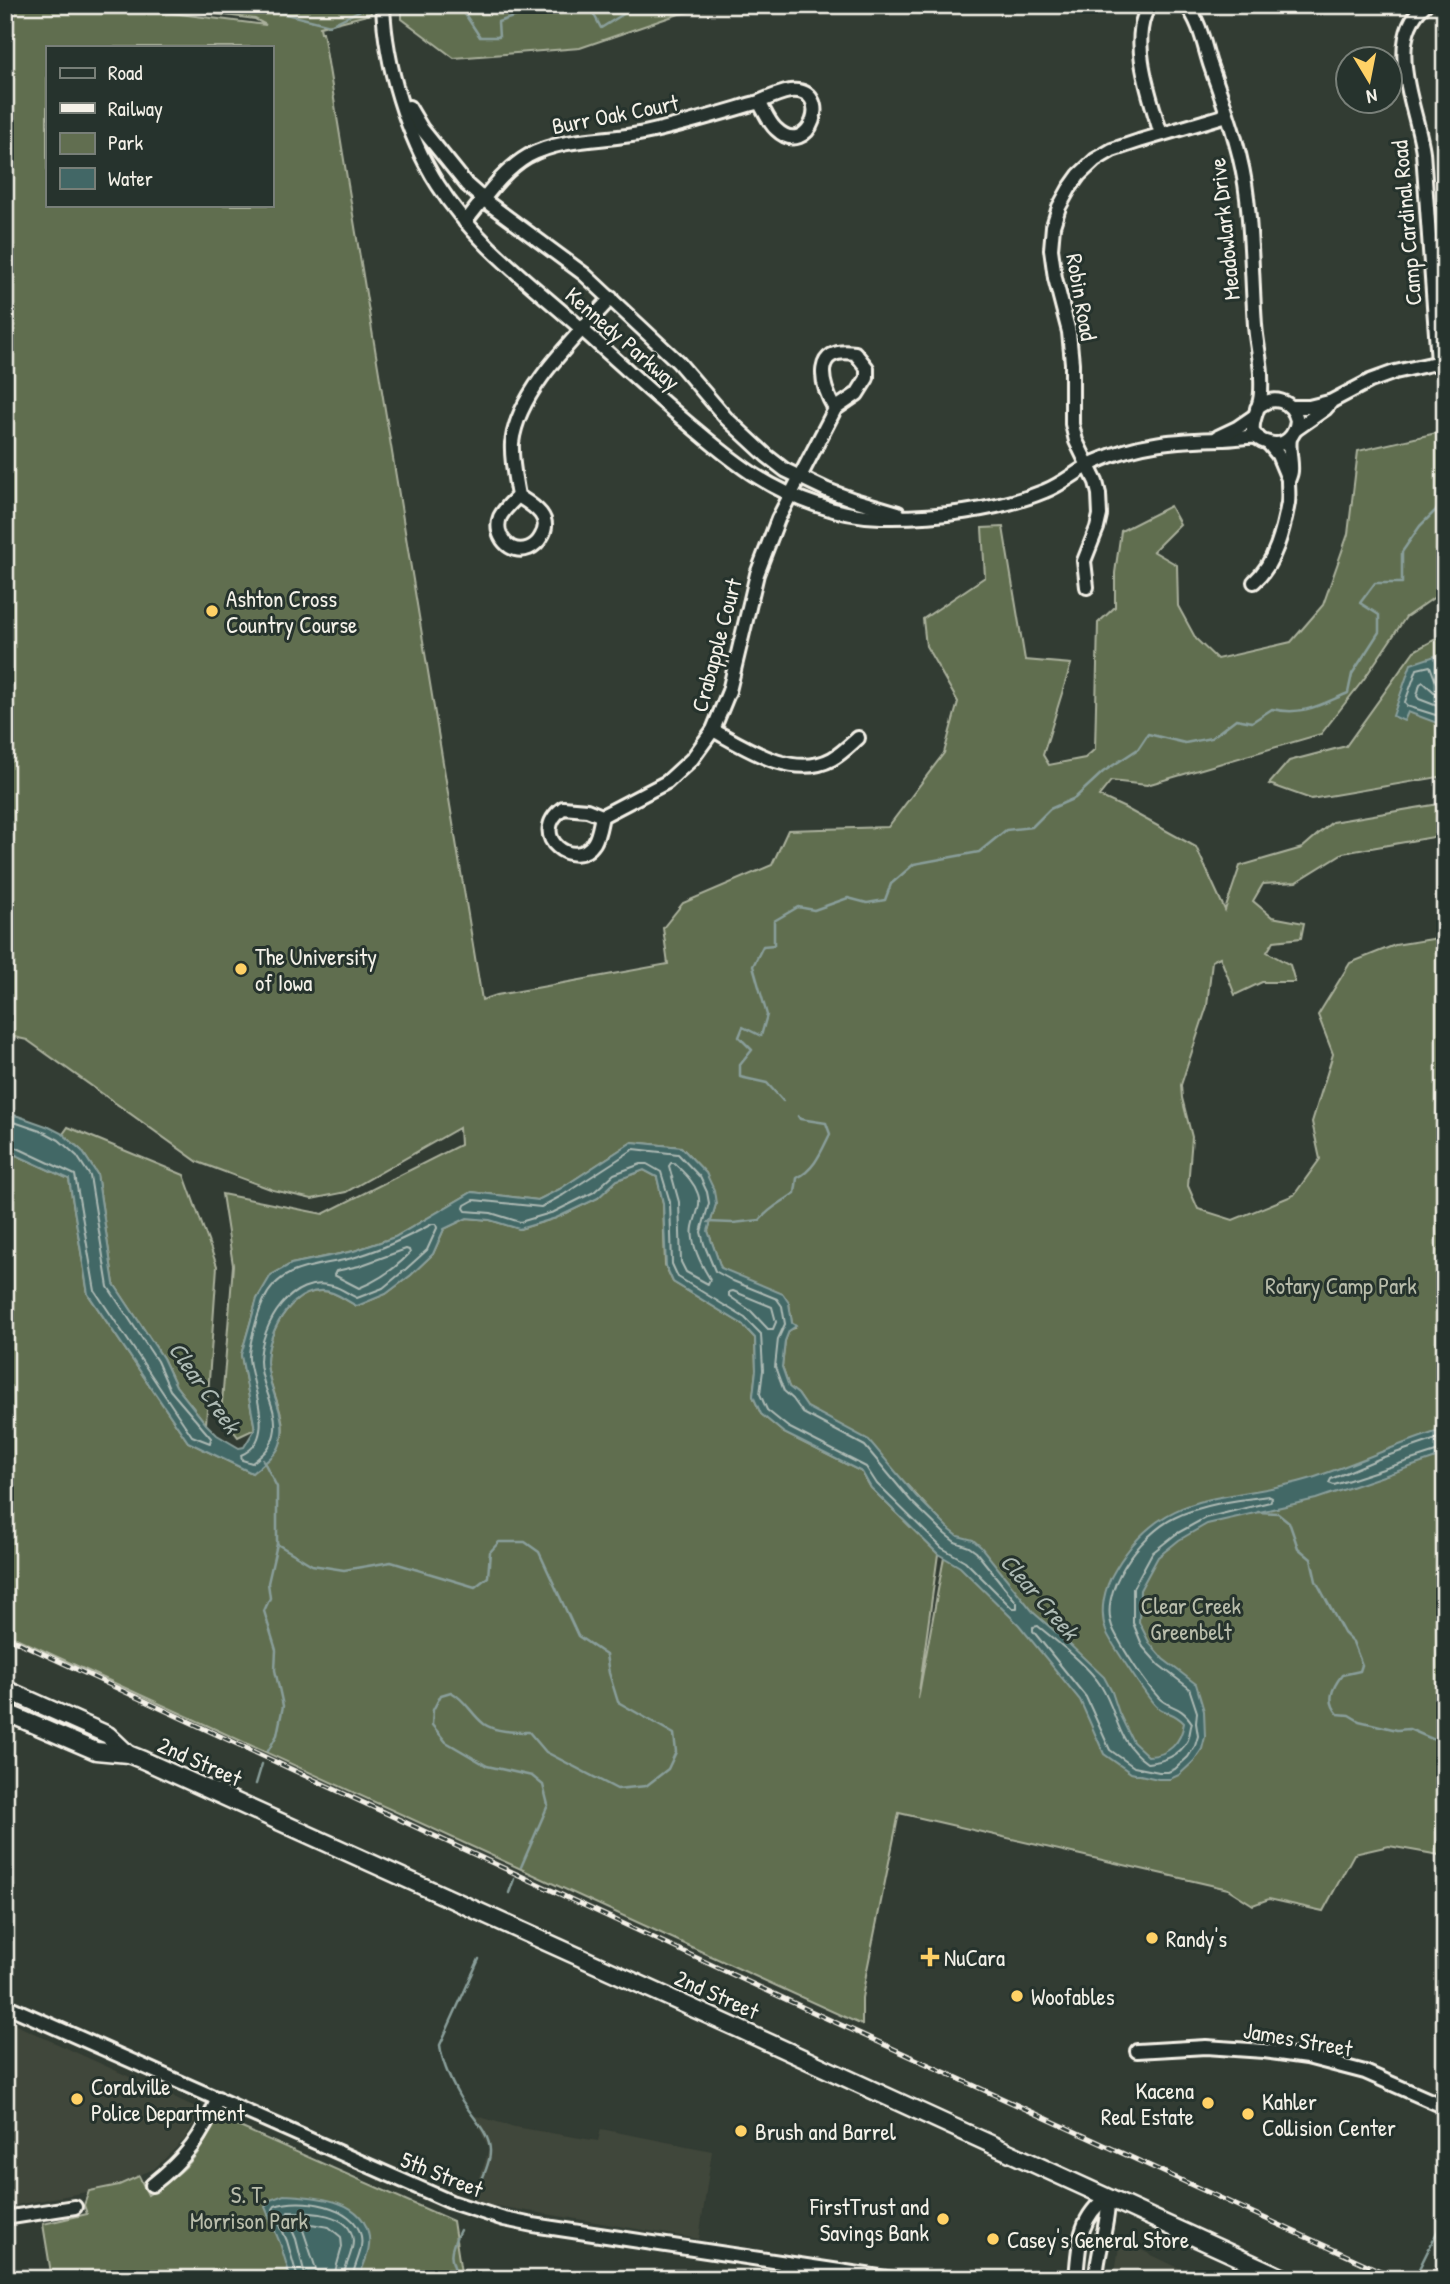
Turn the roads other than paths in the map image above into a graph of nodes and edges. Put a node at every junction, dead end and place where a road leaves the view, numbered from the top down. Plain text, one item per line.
1 (383, 5) edge
2 (1150, 5) edge
3 (1186, 5) edge
4 (1425, 5) edge
5 (397, 87) junction
6 (759, 102) junction
7 (1227, 115) junction
8 (1161, 134) junction
9 (484, 200) junction
10 (465, 222) junction
11 (611, 298) junction
12 (582, 330) junction
13 (1441, 362) edge
14 (1261, 373) junction
15 (1332, 401) junction
16 (1285, 404) junction
17 (835, 409) junction
18 (1255, 412) junction
19 (1293, 434) junction
20 (1214, 438) junction
21 (1264, 440) junction
22 (1088, 465) junction
23 (798, 477) junction
24 (1288, 479) junction
25 (790, 494) junction
26 (518, 496) dead end
27 (905, 515) junction
28 (1254, 582) dead end
29 (1087, 587) dead end
30 (713, 730) junction
31 (858, 738) dead end
32 (602, 816) junction
33 (5, 1689) edge
34 (5, 1712) edge
35 (128, 1754) junction
36 (5, 2005) edge
37 (1137, 2051) dead end
38 (218, 2098) junction
39 (1445, 2107) edge
40 (152, 2185) dead end
41 (1108, 2197) junction
42 (75, 2207) dead end
43 (5, 2218) edge
44 (786, 2264) junction
45 (783, 2279) edge
46 (893, 2279) edge
47 (1076, 2279) edge
48 (1096, 2279) edge
49 (1286, 2279) edge

1 - 5 street, Kennedy Parkway
2 - 8 street
3 - 7 street, Meadowlark Drive
4 - 13 street, Camp Cardinal Road
5 - 9 street, Kennedy Parkway
5 - 10 street, Kennedy Parkway
6 - 6 street, Burr Oak Court
6 - 9 street, Burr Oak Court
7 - 8 street, Robin Road
7 - 14 street, Meadowlark Drive
8 - 22 street, Robin Road
9 - 10 street, Burr Oak Court
9 - 11 street, Kennedy Parkway
10 - 12 street, Kennedy Parkway
11 - 12 street
11 - 23 street, Kennedy Parkway
12 - 25 street, Kennedy Parkway
12 - 26 street
13 - 15 street
14 - 16 street, Meadowlark Drive
14 - 18 street, Meadowlark Drive
15 - 16 street
15 - 19 street
16 - 18 street
16 - 19 street
17 - 17 street
17 - 23 street, Crabapple Court
18 - 20 street, Kennedy Parkway
18 - 21 street
19 - 21 street
19 - 24 street
20 - 21 street, Kennedy Parkway
20 - 22 street, Kennedy Parkway
21 - 24 street
22 - 27 street, Kennedy Parkway
22 - 29 street, Robin Road
23 - 25 street, Crabapple Court
23 - 27 street, Kennedy Parkway
24 - 28 street
25 - 27 street, Kennedy Parkway
25 - 30 street, Crabapple Court
30 - 31 street
30 - 32 street, Crabapple Court
32 - 32 street
33 - 35 main road, 2nd Street
34 - 35 main road, 2nd Street
35 - 41 main road, 2nd Street
36 - 38 street, 5th Street
37 - 39 street, James Street
38 - 40 street
38 - 44 street, 5th Street
41 - 47 street
41 - 48 street
41 - 49 main road, 2nd Street
42 - 43 street
44 - 45 street
44 - 46 street, 5th Street

